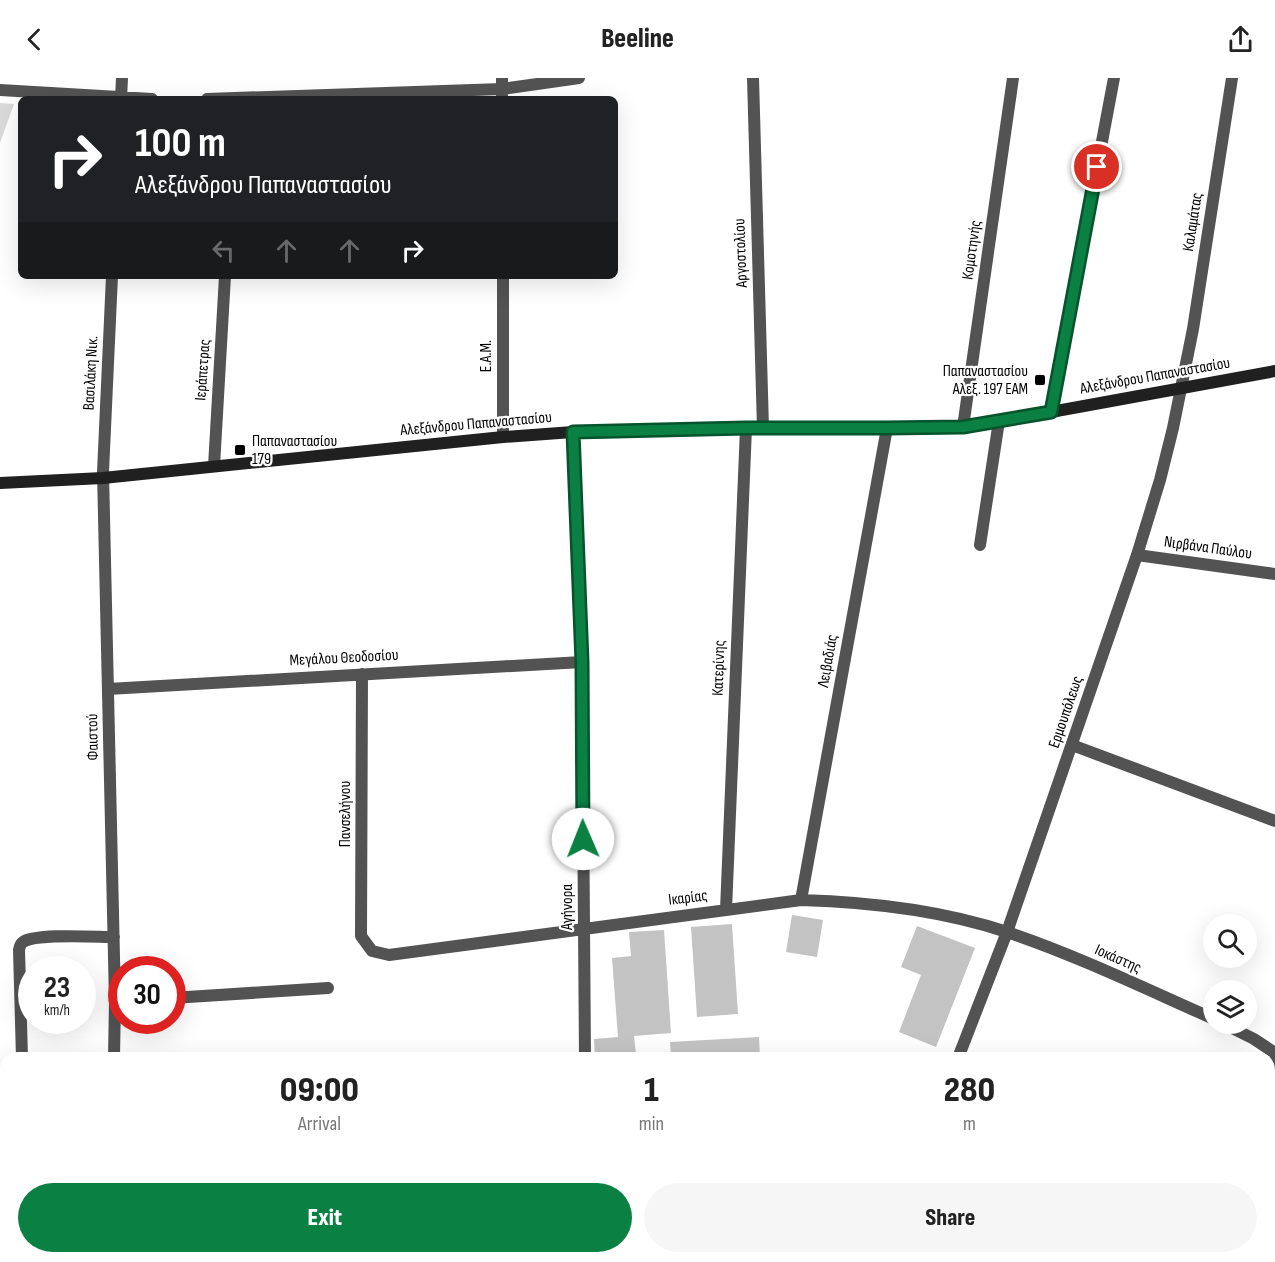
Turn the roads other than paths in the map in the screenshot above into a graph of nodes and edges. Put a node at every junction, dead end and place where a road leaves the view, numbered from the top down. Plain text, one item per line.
1 (122, 78) edge
2 (579, 78) edge
3 (753, 78) edge
4 (1013, 78) edge
5 (1114, 78) edge
6 (1232, 78) edge
7 (502, 89) edge
8 (0, 90) edge
9 (91, 96) edge
10 (121, 96) edge
11 (316, 96) edge
12 (112, 279) edge
13 (225, 279) edge
14 (503, 279) edge
15 (1185, 371) joint
16 (1275, 371) edge
17 (1182, 387) junction
18 (1051, 412) junction
19 (999, 421) junction
20 (963, 427) junction
21 (746, 428) junction
22 (763, 428) junction
23 (886, 428) junction
24 (573, 432) junction
25 (503, 437) junction
26 (214, 466) junction
27 (103, 475) junction
28 (0, 483) edge
29 (981, 545) dead end
30 (1137, 555) junction
31 (1275, 574) edge
32 (582, 662) junction
33 (362, 674) junction
34 (108, 689) junction
35 (1072, 745) junction
36 (1275, 820) edge
37 (801, 900) junction
38 (726, 910) junction
39 (584, 928) junction
40 (1008, 932) junction
41 (114, 937) junction
42 (372, 951) joint
43 (115, 956) edge
44 (328, 988) dead end
45 (186, 997) edge
46 (1203, 1014) edge
47 (116, 1034) edge
48 (1244, 1034) edge
49 (22, 1052) edge
50 (114, 1052) edge
51 (585, 1052) edge
52 (960, 1052) edge
53 (1274, 1052) edge

1 - 10 street
2 - 7 street
3 - 22 street, Αργοστολίου
4 - 20 street, Κομοτηνής
5 - 18 street
6 - 15 street, Καλαμάτας
7 - 11 street
8 - 9 street
12 - 27 street, Βασιλάκη Νικ.
13 - 26 street, Ιεράπετρας
14 - 25 street, Ε.Α.Μ.
15 - 17 street, Ερμουπόλεως
16 - 17 main road, Αλεξάνδρου Παπαναστασίου
17 - 18 main road, Αλεξάνδρου Παπαναστασίου
17 - 30 street, Ερμουπόλεως
18 - 19 main road, Αλεξάνδρου Παπαναστασίου
19 - 20 main road, Αλεξάνδρου Παπαναστασίου
19 - 29 street
20 - 23 main road, Αλεξάνδρου Παπαναστασίου
21 - 22 main road, Αλεξάνδρου Παπαναστασίου
21 - 24 main road, Αλεξάνδρου Παπαναστασίου
21 - 38 street, Κατερίνης
22 - 23 main road, Αλεξάνδρου Παπαναστασίου
23 - 37 street, Λειβαδιάς
24 - 25 main road, Αλεξάνδρου Παπαναστασίου
24 - 32 street, Αγήνορα
25 - 26 main road, Αλεξάνδρου Παπαναστασίου
26 - 27 main road, Αλεξάνδρου Παπαναστασίου
27 - 28 main road, Αλεξάνδρου Παπαναστασίου
27 - 34 street, Φαιστού
30 - 31 street, Νιρβάνα Παύλου
30 - 35 street, Ερμουπόλεως
32 - 33 street, Μεγάλου Θεοδοσίου
32 - 39 street, Αγήνορα
33 - 34 street, Μεγάλου Θεοδοσίου
33 - 42 street, Πανσελήνου
34 - 41 street, Φαιστού
35 - 36 street
35 - 40 street, Ερμουπόλεως
37 - 38 street, Ικαρίας
37 - 40 street, Ικαρίας
38 - 39 street, Ικαρίας
39 - 42 street, Ικαρίας
39 - 51 street, Αγήνορα
40 - 46 street, Ιοκάστης
40 - 52 street, Ερμουπόλεως
41 - 43 street, Φαιστού
41 - 49 street
44 - 45 street
47 - 50 street, Φαιστού
48 - 53 street

